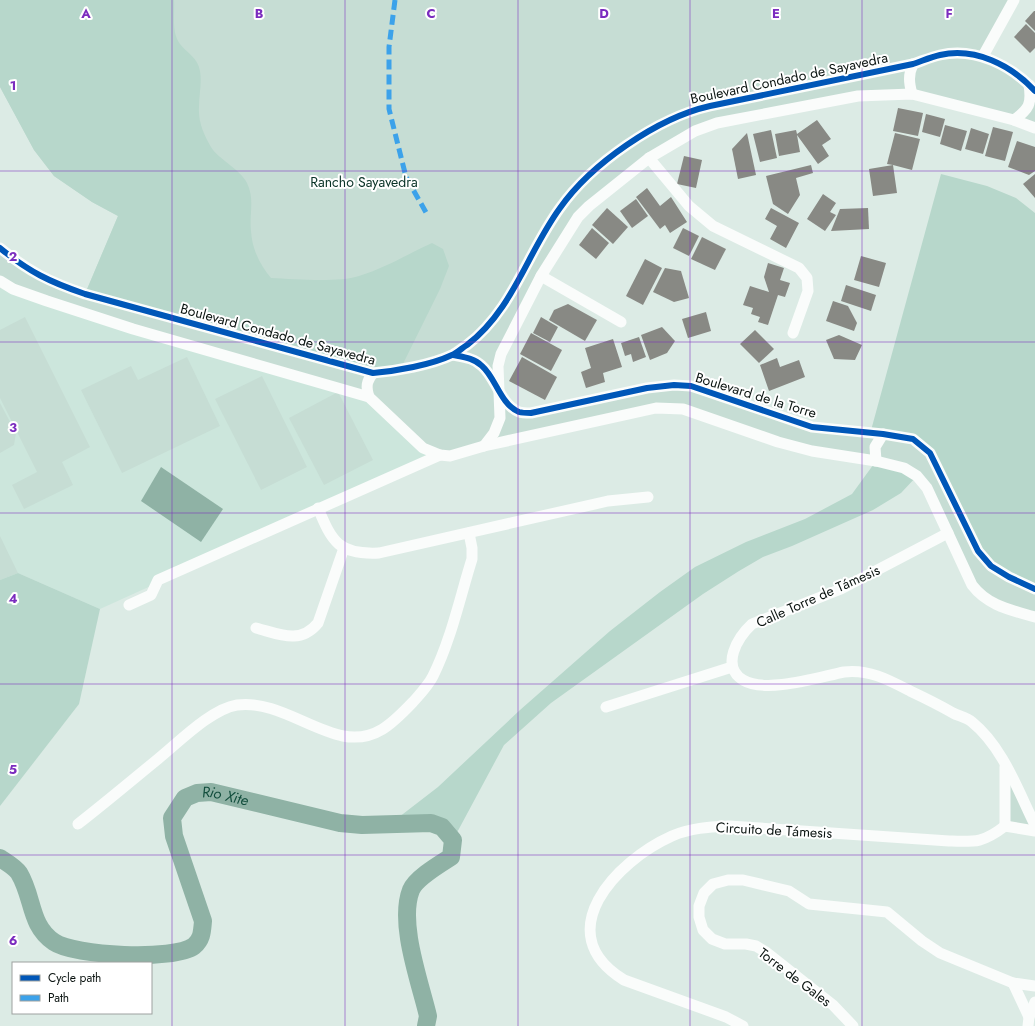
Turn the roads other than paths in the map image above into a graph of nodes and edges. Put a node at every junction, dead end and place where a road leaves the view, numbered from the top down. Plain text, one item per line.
1 (1014, 0) edge
2 (983, 56) junction
3 (913, 64) junction
4 (1032, 88) edge
5 (912, 94) junction
6 (1014, 120) junction
7 (1035, 128) edge
8 (649, 158) junction
9 (0, 248) edge
10 (541, 276) junction
11 (0, 281) edge
12 (621, 322) dead end
13 (793, 333) dead end
14 (453, 355) junction
15 (373, 373) junction
16 (499, 392) junction
17 (370, 397) junction
18 (883, 434) junction
19 (484, 446) junction
20 (440, 455) junction
21 (876, 461) junction
22 (648, 497) dead end
23 (318, 508) junction
24 (469, 533) junction
25 (948, 533) junction
26 (344, 548) junction
27 (1035, 588) edge
28 (129, 605) dead end
29 (1035, 617) edge
30 (256, 628) dead end
31 (732, 667) junction
32 (606, 706) dead end
33 (1005, 763) junction
34 (78, 824) dead end
35 (1035, 825) edge
36 (1005, 826) junction
37 (1035, 831) edge
38 (1013, 983) junction
39 (1035, 986) edge
40 (1035, 1002) edge
41 (1028, 1022) edge
42 (743, 1026) edge
43 (853, 1026) edge

1 - 2 street
2 - 3 street, Boulevard Condado de Sayavedra
2 - 4 street, Boulevard Condado de Sayavedra
3 - 5 street
3 - 14 street, Boulevard Condado de Sayavedra
4 - 6 street
5 - 6 street, Boulevard Condado de Sayavedra
5 - 8 street, Boulevard Condado de Sayavedra
6 - 7 street, Boulevard Condado de Sayavedra
8 - 10 street, Boulevard Condado de Sayavedra
8 - 13 street
9 - 15 street, Boulevard Condado de Sayavedra
10 - 12 street
10 - 16 street, Boulevard Condado de Sayavedra
11 - 17 street
14 - 15 street, Boulevard Condado de Sayavedra
14 - 16 street
15 - 17 street
16 - 18 street, Boulevard de la Torre
16 - 19 street
17 - 20 street
18 - 21 street
18 - 27 street, Boulevard de la Torre
19 - 20 street
19 - 21 street
20 - 23 street
21 - 25 street
22 - 24 street
23 - 26 street
23 - 28 street
24 - 26 street
24 - 34 street
25 - 29 street
25 - 31 street, Calle Torre de Támesis
26 - 30 street
31 - 32 street
31 - 33 street
33 - 35 street
33 - 36 street
36 - 37 street
36 - 42 street, Circuito de Támesis
38 - 39 street, Torre de Gales
38 - 41 street
38 - 43 street, Torre de Gales
40 - 41 street

